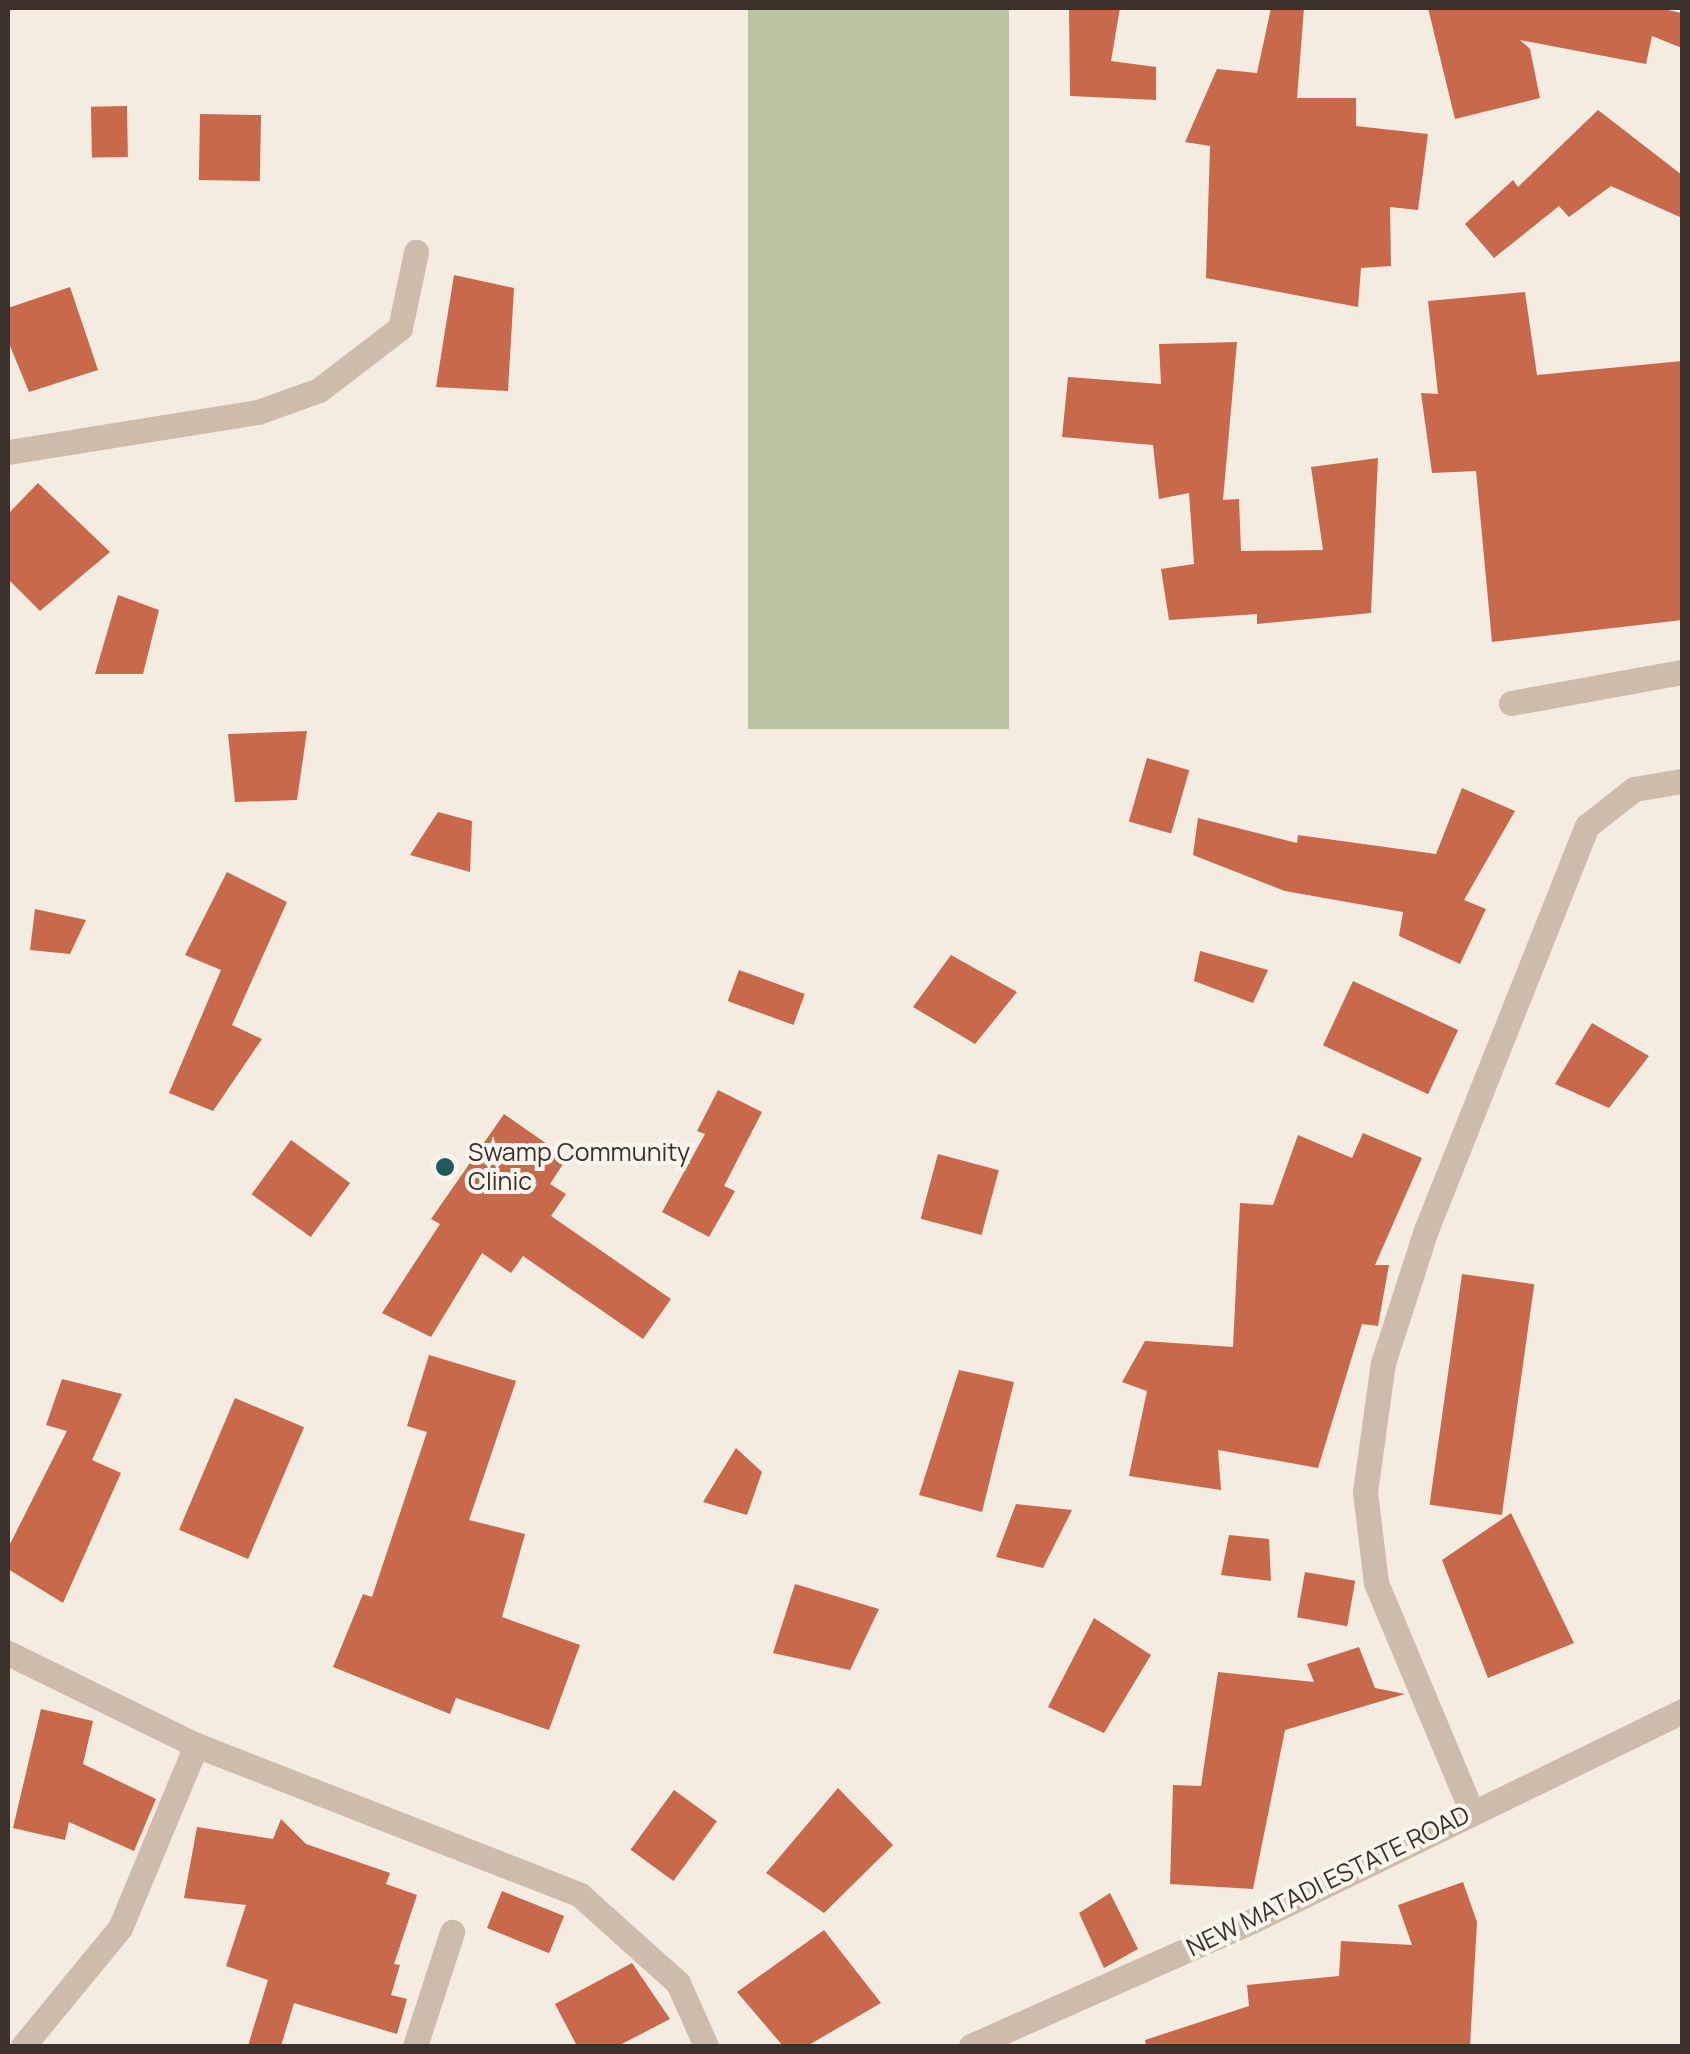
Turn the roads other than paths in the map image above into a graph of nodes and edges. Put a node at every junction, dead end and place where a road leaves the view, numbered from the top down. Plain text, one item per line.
1 (416, 252) dead end
2 (8, 452) edge
3 (1682, 672) edge
4 (1511, 703) dead end
5 (1682, 781) edge
6 (8, 1653) edge
7 (1682, 1711) edge
8 (196, 1746) junction
9 (1471, 1810) junction
10 (452, 1932) dead end
11 (24, 2046) edge
12 (415, 2046) edge
13 (706, 2046) edge
14 (971, 2046) edge

1 - 2 street
3 - 4 street
5 - 9 street
6 - 8 street
7 - 9 street, NEW MATADI ESTATE ROAD
8 - 11 street
8 - 13 street
9 - 14 street, NEW MATADI ESTATE ROAD
10 - 12 street

